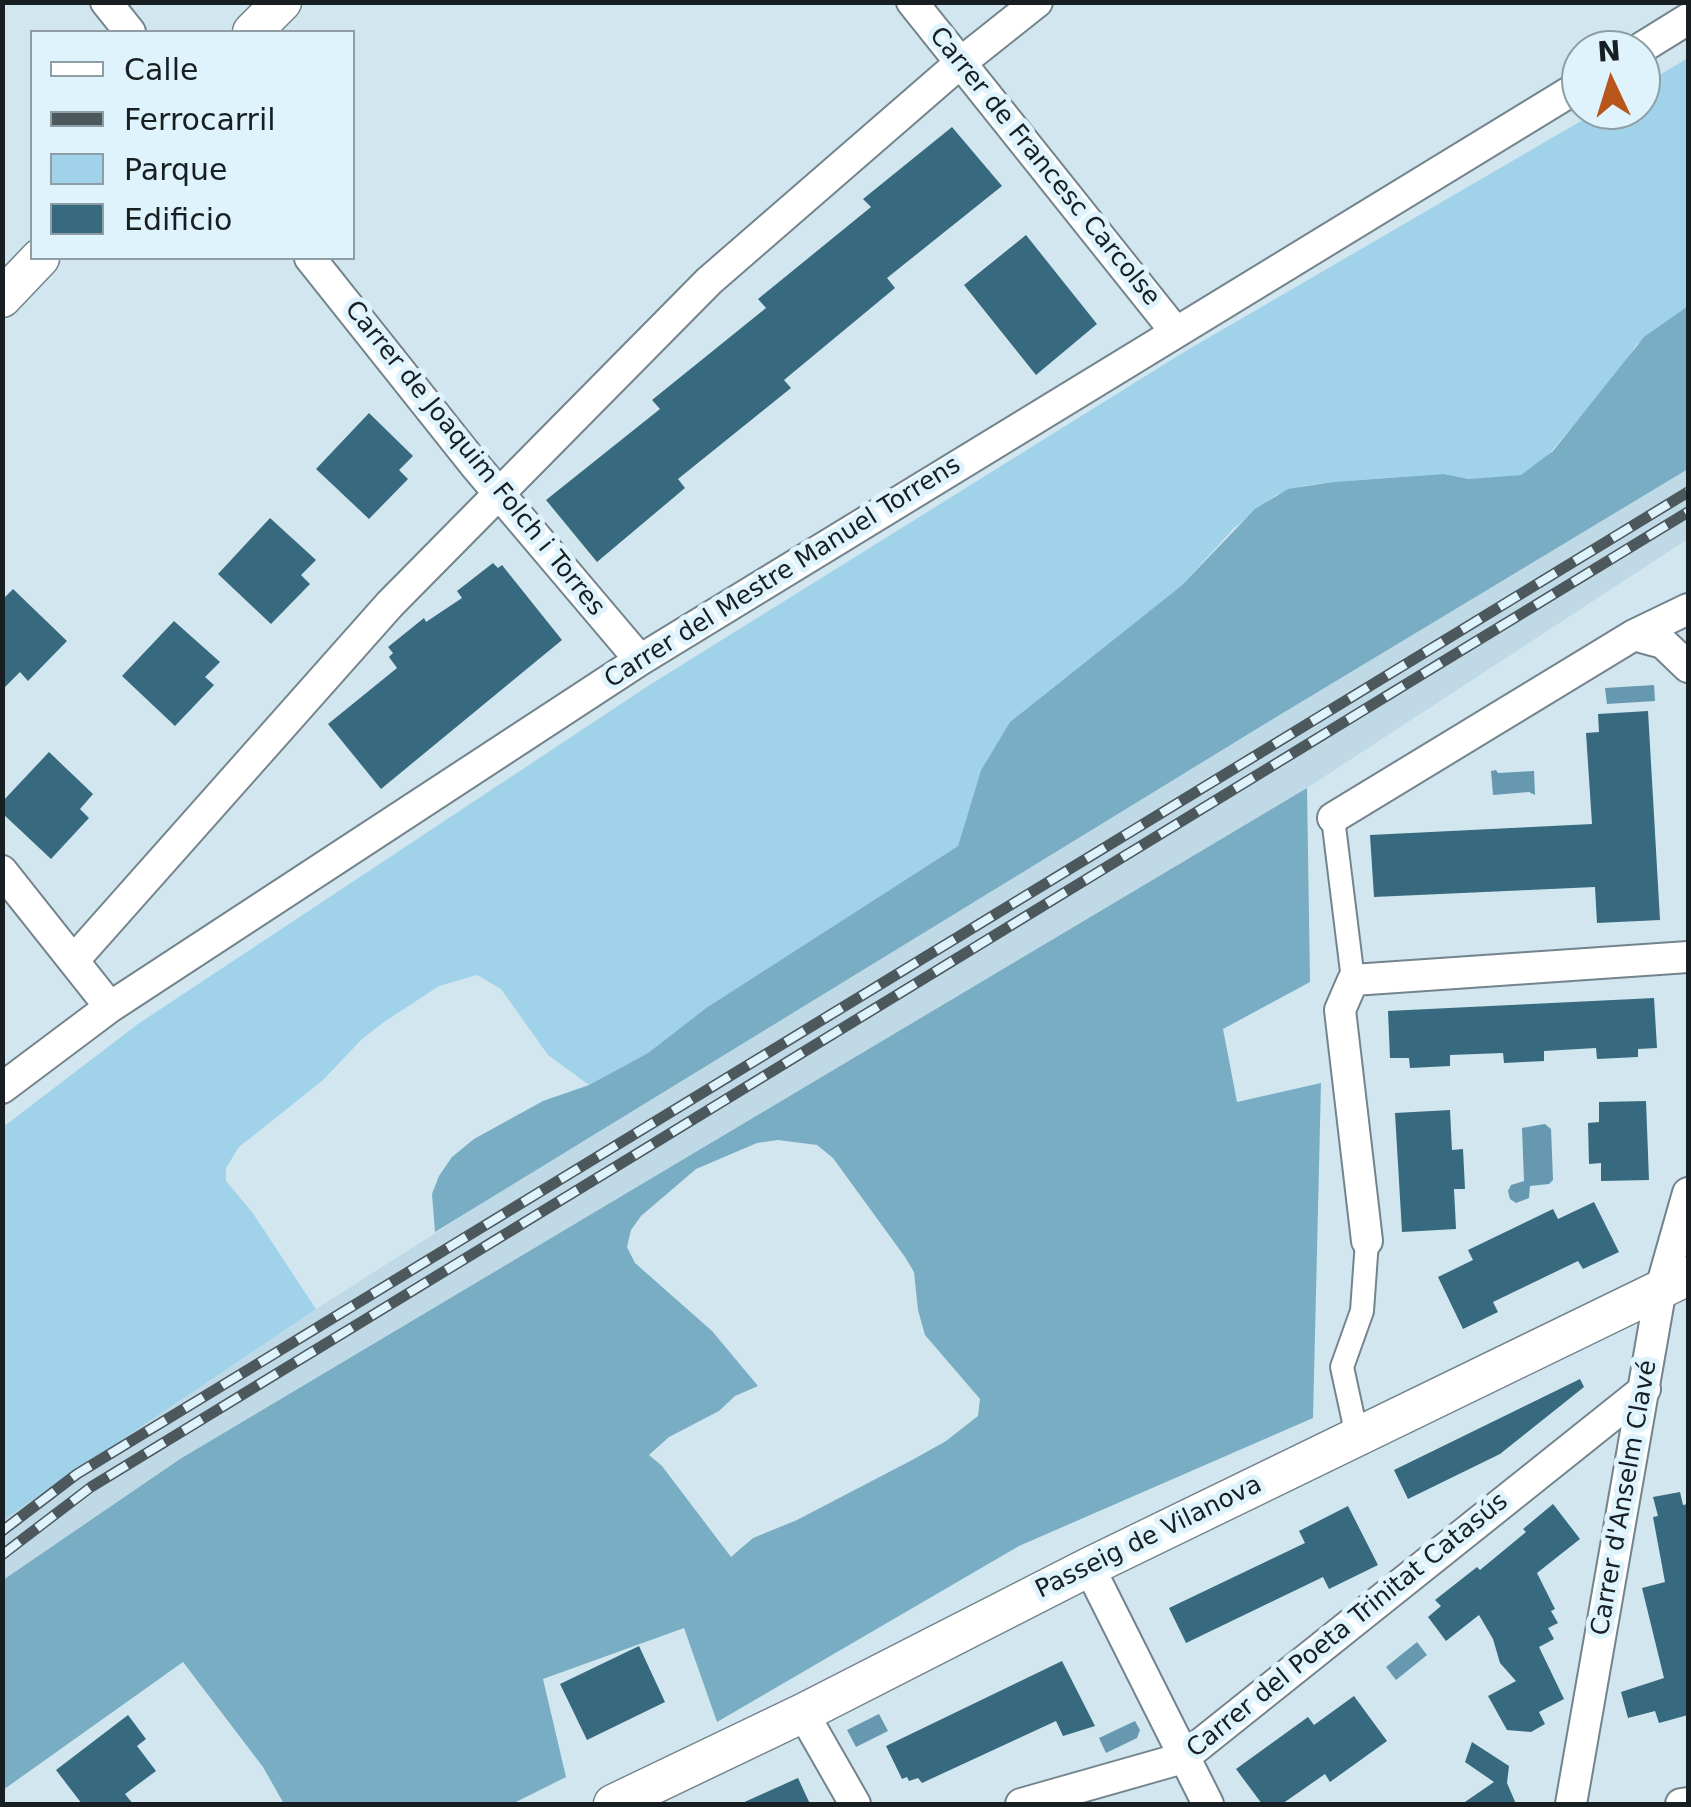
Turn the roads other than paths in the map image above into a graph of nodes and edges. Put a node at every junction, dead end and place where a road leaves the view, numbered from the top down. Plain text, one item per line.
1 (106, 2) edge
2 (282, 2) edge
3 (912, 2) edge
4 (1037, 2) edge
5 (1688, 19) edge
6 (128, 30) edge
7 (254, 30) edge
8 (1661, 36) edge
9 (958, 64) junction
10 (1561, 96) edge
11 (38, 260) edge
12 (312, 260) edge
13 (2, 298) edge
14 (1175, 331) junction
15 (498, 493) junction
16 (1688, 609) edge
17 (1634, 635) junction
18 (640, 660) junction
19 (1688, 667) edge
20 (1332, 818) joint
21 (2, 871) edge
22 (1688, 957) edge
23 (74, 960) junction
24 (1353, 980) junction
25 (110, 1007) junction
26 (2, 1088) edge
27 (1688, 1193) edge
28 (1367, 1241) joint
29 (1675, 1282) edge
30 (1645, 1389) junction
31 (1357, 1436) junction
32 (1089, 1567) junction
33 (803, 1713) junction
34 (1183, 1758) junction
35 (1688, 1802) edge
36 (613, 1804) edge
37 (855, 1804) edge
38 (1021, 1804) edge
39 (1208, 1804) edge
40 (1571, 1804) edge
41 (1681, 1804) edge

1 - 6 street
2 - 7 street
3 - 9 street, Carrer de Francesc Carcolse
4 - 9 street
5 - 8 street
9 - 14 street, Carrer de Francesc Carcolse
9 - 15 street
10 - 14 street, Carrer del Mestre Manuel Torrens
11 - 13 street
12 - 15 street, Carrer de Joaquim Folch i Torres
14 - 18 street, Carrer del Mestre Manuel Torrens
15 - 18 street, Carrer de Joaquim Folch i Torres
15 - 23 street
16 - 17 street
17 - 19 street
17 - 20 street
18 - 25 street, Carrer del Mestre Manuel Torrens
20 - 24 street
21 - 23 street
22 - 24 street
23 - 25 street
24 - 28 street
25 - 26 street, Carrer del Mestre Manuel Torrens
27 - 29 street, Carrer d'Anselm Clavé
28 - 31 street
29 - 30 street, Carrer d'Anselm Clavé
29 - 31 street, Passeig de Vilanova
30 - 34 street, Carrer del Poeta Trinitat Catasús
30 - 40 street, Carrer d'Anselm Clavé
31 - 32 street, Passeig de Vilanova
32 - 33 street, Passeig de Vilanova
32 - 34 street
33 - 36 street, Passeig de Vilanova
33 - 37 street
34 - 38 street, Carrer del Poeta Trinitat Catasús
34 - 39 street
35 - 41 street

